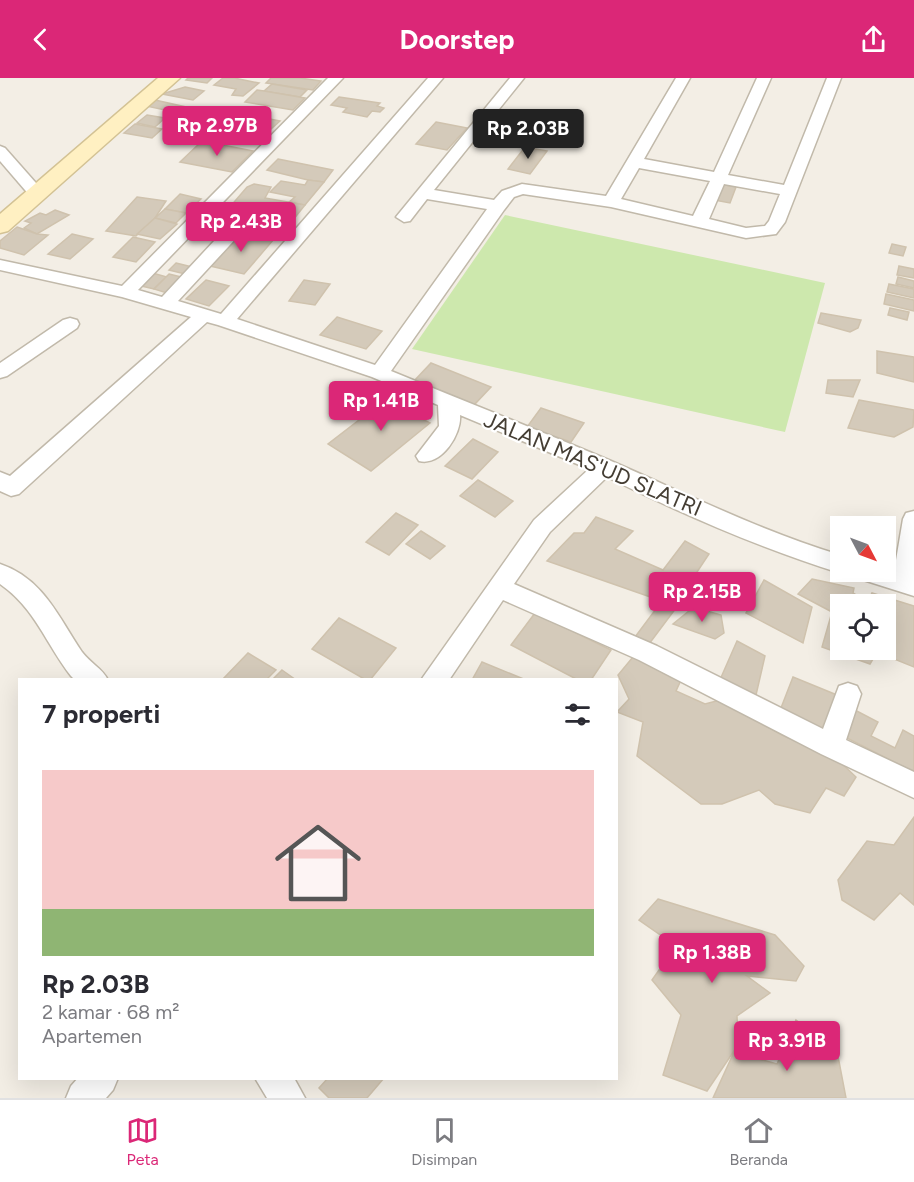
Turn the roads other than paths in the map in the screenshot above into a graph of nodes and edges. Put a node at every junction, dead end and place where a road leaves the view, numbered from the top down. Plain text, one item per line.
1 (170, 78) edge
2 (336, 78) edge
3 (436, 78) edge
4 (517, 78) edge
5 (683, 78) edge
6 (764, 78) edge
7 (834, 78) edge
8 (0, 151) edge
9 (634, 162) junction
10 (719, 178) junction
11 (789, 191) junction
12 (423, 193) junction
13 (37, 194) junction
14 (611, 202) junction
15 (498, 206) junction
16 (248, 215) dead end
17 (404, 217) dead end
18 (699, 222) junction
19 (0, 226) edge
20 (0, 265) edge
21 (126, 292) junction
22 (166, 303) junction
23 (204, 315) junction
24 (225, 321) junction
25 (70, 324) dead end
26 (0, 372) edge
27 (379, 373) junction
28 (447, 402) junction
29 (427, 456) dead end
30 (605, 467) junction
31 (4, 488) edge
32 (914, 519) edge
33 (830, 561) edge
34 (0, 573) edge
35 (909, 585) edge
36 (500, 588) junction
37 (92, 678) edge
38 (435, 678) edge
39 (848, 694) dead end
40 (831, 746) junction
41 (914, 785) edge
42 (99, 1080) edge
43 (274, 1080) edge
44 (82, 1098) edge
45 (288, 1098) edge

1 - 13 street
2 - 21 street
3 - 24 street
4 - 12 street
5 - 9 street
6 - 10 street
7 - 11 street
8 - 13 street
9 - 10 street
9 - 14 street
10 - 11 street
10 - 18 street
11 - 18 street
12 - 15 street
12 - 17 street
13 - 19 street
14 - 15 street
14 - 18 street
15 - 27 street
16 - 22 street
20 - 21 street, JALAN MAS'UD SLATRI
21 - 22 street, JALAN MAS'UD SLATRI
22 - 23 street, JALAN MAS'UD SLATRI
23 - 24 street, JALAN MAS'UD SLATRI
23 - 31 street
24 - 27 street, JALAN MAS'UD SLATRI
25 - 26 street
27 - 28 street, JALAN MAS'UD SLATRI
28 - 29 street
28 - 30 street, JALAN MAS'UD SLATRI
30 - 33 street, JALAN MAS'UD SLATRI
30 - 36 street
32 - 35 street
34 - 37 street
36 - 38 street
36 - 40 street
39 - 40 street
40 - 41 street
42 - 44 street
43 - 45 street

